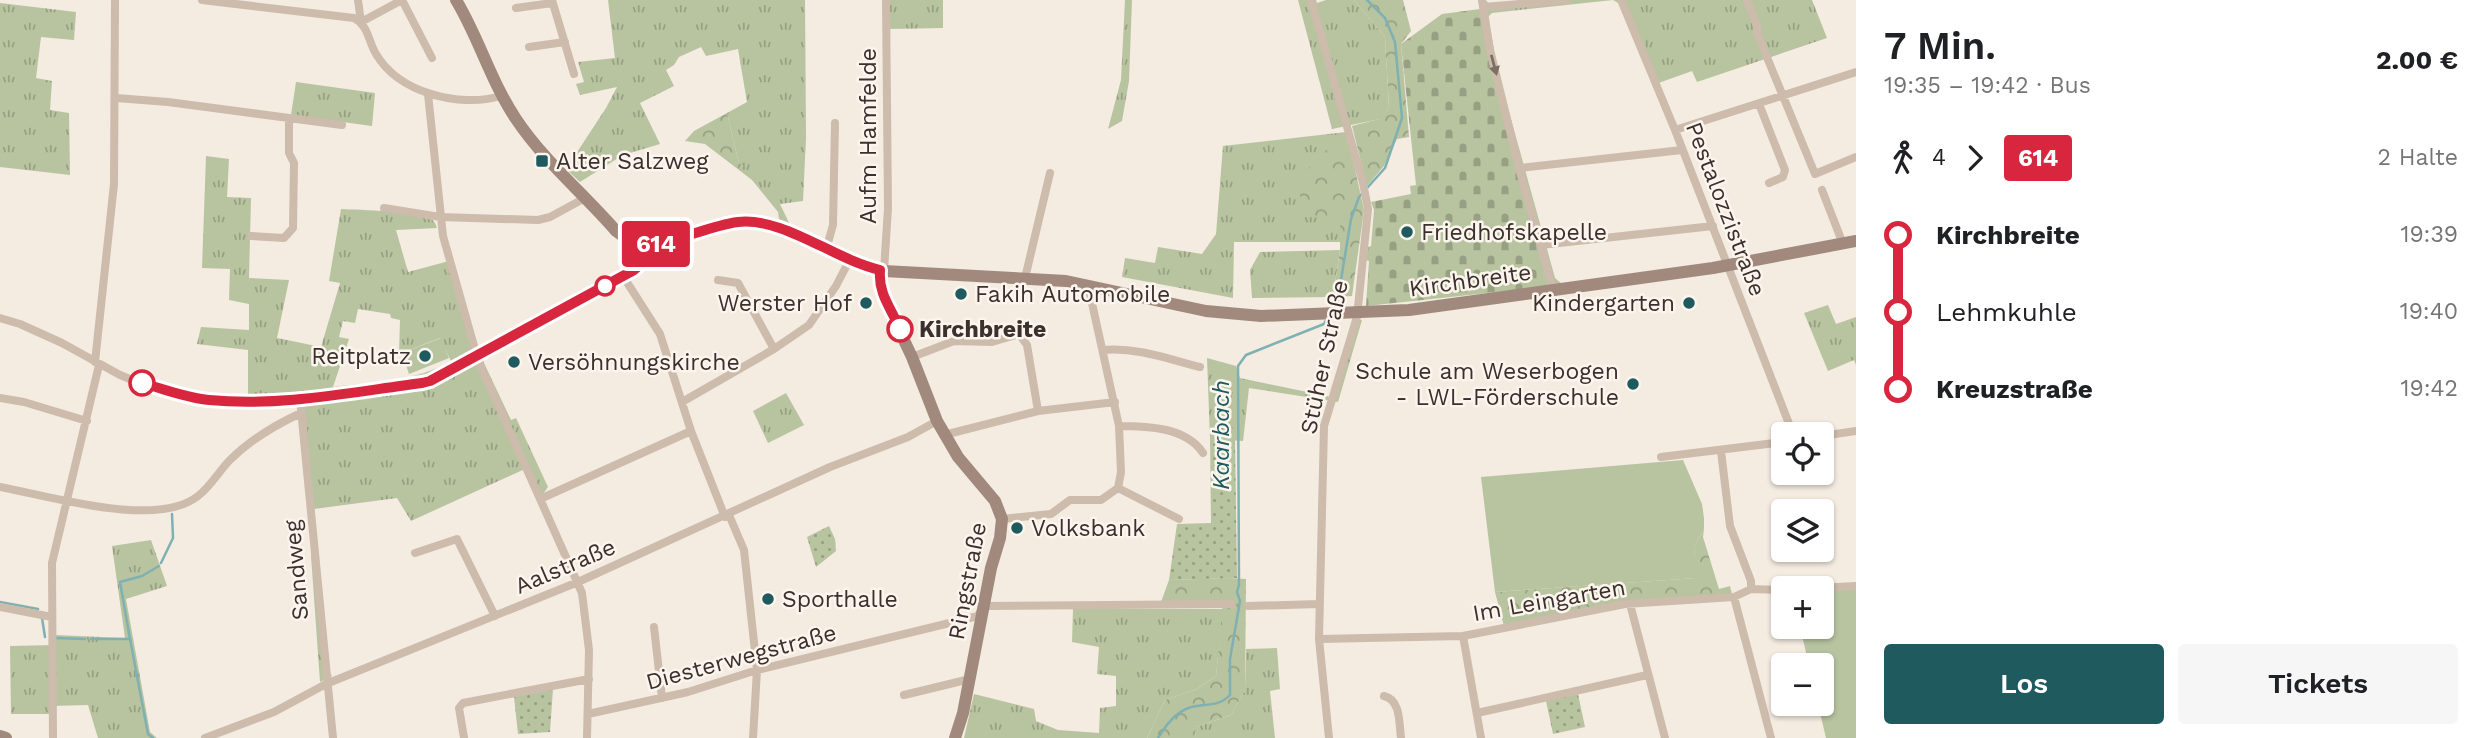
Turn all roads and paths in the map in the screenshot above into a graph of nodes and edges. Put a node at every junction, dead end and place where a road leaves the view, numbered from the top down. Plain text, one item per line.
1 (115, 0) edge
2 (202, 0) edge
3 (358, 0) edge
4 (456, 0) edge
5 (886, 0) edge
6 (1311, 0) edge
7 (1566, 0) edge
8 (1621, 0) edge
9 (1747, 0) edge
10 (552, 2) edge
11 (1483, 4) edge
12 (516, 8) dead end
13 (361, 22) junction
14 (565, 42) junction
15 (529, 47) dead end
16 (432, 58) dead end
17 (1856, 72) edge
18 (574, 74) dead end
19 (428, 94) junction
20 (501, 96) junction
21 (1783, 96) junction
22 (116, 98) junction
23 (1759, 104) junction
24 (289, 118) junction
25 (835, 123) dead end
26 (342, 125) dead end
27 (1675, 130) junction
28 (1682, 150) junction
29 (1856, 157) edge
30 (1519, 167) junction
31 (1051, 173) dead end
32 (1769, 183) dead end
33 (1822, 190) dead end
34 (585, 198) junction
35 (384, 208) dead end
36 (440, 217) junction
37 (1713, 226) junction
38 (251, 236) dead end
39 (1849, 242) edge
40 (648, 245) junction
41 (1541, 245) junction
42 (826, 250) junction
43 (849, 261) junction
44 (1727, 265) junction
45 (882, 270) junction
46 (623, 276) junction
47 (1025, 278) junction
48 (718, 279) dead end
49 (1088, 285) junction
50 (1553, 290) junction
51 (1357, 313) junction
52 (0, 318) edge
53 (774, 349) junction
54 (1103, 350) junction
55 (476, 355) junction
56 (912, 357) junction
57 (97, 364) junction
58 (1200, 367) dead end
59 (0, 398) edge
60 (300, 399) junction
61 (682, 402) junction
62 (1115, 402) junction
63 (1038, 411) junction
64 (301, 413) junction
65 (87, 421) junction
66 (937, 421) junction
67 (1788, 422) edge
68 (1119, 426) junction
69 (691, 431) junction
70 (1856, 431) edge
71 (1834, 434) edge
72 (944, 435) junction
73 (1771, 444) edge
74 (1721, 451) junction
75 (1203, 453) dead end
76 (1661, 457) dead end
77 (0, 487) edge
78 (1118, 488) junction
79 (540, 499) junction
80 (65, 501) junction
81 (727, 516) junction
82 (1002, 519) junction
83 (1179, 519) dead end
84 (415, 553) dead end
85 (578, 582) junction
86 (1856, 586) edge
87 (1834, 587) edge
88 (1751, 589) junction
89 (1771, 590) edge
90 (1734, 597) junction
91 (1232, 604) dead end
92 (1319, 604) junction
93 (1630, 604) junction
94 (1248, 606) dead end
95 (0, 607) edge
96 (984, 607) junction
97 (495, 617) junction
98 (52, 618) junction
99 (654, 626) dead end
100 (1463, 636) junction
101 (1320, 639) junction
102 (757, 670) junction
103 (1647, 675) junction
104 (589, 679) junction
105 (970, 679) junction
106 (326, 684) junction
107 (904, 695) dead end
108 (1384, 696) dead end
109 (662, 698) junction
110 (1477, 713) junction
111 (588, 714) junction
112 (0, 736) edge
113 (6, 738) edge
114 (53, 738) edge
115 (205, 738) edge
116 (333, 738) edge
117 (464, 738) edge
118 (587, 738) edge
119 (753, 738) edge
120 (956, 738) edge
121 (1329, 738) edge
122 (1401, 738) edge
123 (1481, 738) edge
124 (1665, 738) edge
125 (1772, 738) edge

1 - 22 street
2 - 13 street
3 - 13 street
4 - 20 street
5 - 45 street, Aufm Hamfelde
6 - 51 street, Stüher Straße
7 - 11 street
8 - 27 street, Pestalozzistraße
9 - 21 street
10 - 12 street
10 - 14 street
11 -> 30 street
13 - 16 street
13 - 19 street
14 - 15 street
14 - 18 street
17 - 21 street
19 - 20 street
19 - 36 street
20 - 34 street
21 - 23 street
21 - 29 street
22 - 24 street
22 - 57 street
23 - 27 street
23 - 32 street
24 - 26 street
24 - 38 street
25 - 42 street
27 - 28 street, Pestalozzistraße
28 - 30 street
28 - 37 street, Pestalozzistraße
30 - 41 street
31 - 47 street
33 - 39 street
34 - 36 street
34 - 40 street
35 - 36 street
36 - 55 street
37 - 41 street
37 - 44 street, Pestalozzistraße
39 - 44 street, Kirchbreite
40 - 42 street
40 - 46 street
41 - 50 street
42 - 43 street
43 - 45 street
43 - 53 street
44 - 50 street, Kirchbreite
44 - 67 street, Pestalozzistraße
45 - 47 street, Kirchbreite
45 - 56 street, Ringstraße
46 - 55 street
46 - 61 street
47 - 49 street, Kirchbreite
48 - 53 street
49 - 51 street, Kirchbreite
49 - 54 street
50 - 51 street, Kirchbreite
51 - 92 street, Stüher Straße
52 - 57 street
53 - 61 street
54 - 58 street
54 - 62 street
55 - 60 street
55 - 79 street
56 - 63 street
56 - 66 street, Ringstraße
57 - 60 street
57 - 65 street
59 - 65 street
60 - 64 street, Sandweg
61 - 69 street
62 - 63 street
62 - 68 street
63 - 72 street
64 - 80 street
64 - 106 street, Sandweg
65 - 80 street
66 - 72 street, Ringstraße
66 - 81 street, Aalstraße
68 - 75 street
68 - 78 street
69 - 79 street
69 - 81 street
70 - 71 street
72 - 82 street, Ringstraße
73 - 74 street
74 - 76 street
74 - 88 street
77 - 80 street
78 - 82 street
78 - 83 street
79 - 85 street
80 - 98 street
81 - 85 street, Aalstraße
81 - 102 street
82 - 96 street, Ringstraße
84 - 97 street
85 - 97 street, Aalstraße
85 - 104 street
86 - 87 street
88 - 89 street, Im Leingarten
88 - 90 street, Im Leingarten
90 - 93 street, Im Leingarten
90 - 125 street
91 - 96 street, Diesterwegstraße
92 - 94 street
92 - 101 street, Stüher Straße
93 - 100 street, Im Leingarten
93 - 103 street
95 - 98 street
96 - 102 street, Diesterwegstraße
96 - 105 street, Ringstraße
97 - 106 street, Aalstraße
98 - 114 street
99 - 109 street
100 - 101 street, Im Leingarten
100 - 110 street
101 - 121 street, Stüher Straße
102 - 109 street, Diesterwegstraße
102 - 119 street
103 - 110 street
103 - 124 street
104 - 111 street
104 - 117 street
105 - 107 street
105 - 120 street, Ringstraße
106 - 115 street, Aalstraße
106 - 116 street, Sandweg
108 - 122 street
109 - 111 street, Diesterwegstraße
110 - 123 street
111 - 118 street
112 - 113 street

